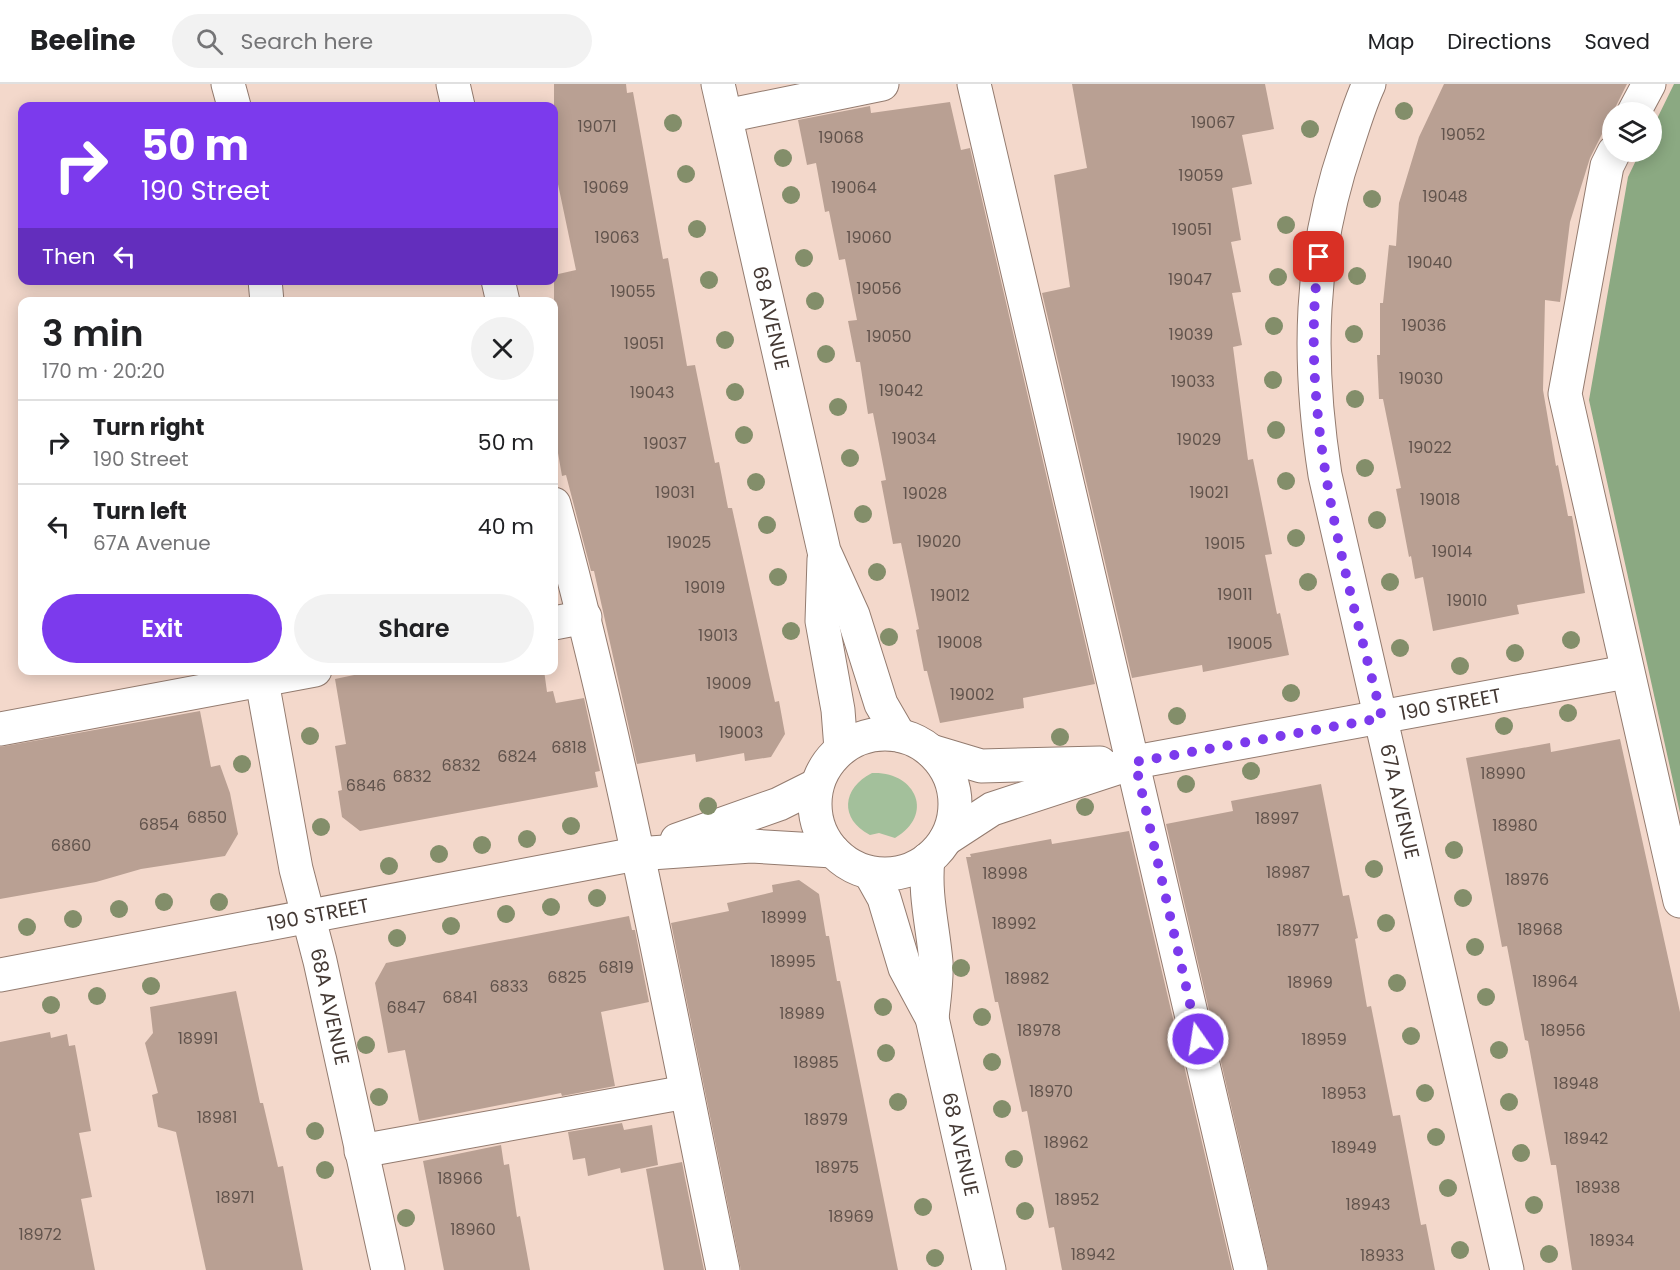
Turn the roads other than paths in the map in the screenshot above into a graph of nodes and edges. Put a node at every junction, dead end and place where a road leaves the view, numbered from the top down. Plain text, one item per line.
1 (228, 84) edge
2 (453, 84) edge
3 (718, 84) edge
4 (882, 84) edge
5 (974, 84) edge
6 (1369, 84) edge
7 (1648, 84) edge
8 (233, 102) edge
9 (457, 102) edge
10 (1639, 102) edge
11 (726, 116) junction
12 (1609, 162) edge
13 (558, 535) edge
14 (824, 551) junction
15 (569, 620) edge
16 (1626, 672) junction
17 (261, 676) edge
18 (1382, 718) junction
19 (0, 729) edge
20 (899, 735) junction
21 (841, 749) junction
22 (931, 751) junction
23 (1135, 762) junction
24 (817, 785) junction
25 (937, 849) junction
26 (833, 851) junction
27 (636, 854) junction
28 (870, 873) junction
29 (1680, 901) edge
30 (307, 915) junction
31 (0, 975) edge
32 (932, 1018) junction
33 (686, 1092) junction
34 (361, 1151) junction
35 (388, 1270) edge
36 (723, 1270) edge
37 (989, 1270) edge
38 (1251, 1270) edge
39 (1507, 1270) edge

1 - 8 street
2 - 9 street
3 - 11 street, 68 AVENUE
4 - 11 street
5 - 23 street
6 - 18 street, 67A AVENUE
7 - 10 street
11 - 14 street, 68 AVENUE
12 - 16 street
13 - 15 street
14 - 20 street, 68 AVENUE
14 - 21 street, 68 AVENUE
15 - 27 street
16 - 18 street, 190 STREET
16 - 29 street
17 - 19 street
17 - 30 street, 68A AVENUE
18 - 23 street, 190 STREET
18 - 39 street, 67A AVENUE
20 - 21 street
20 - 22 street
21 - 24 street
22 - 23 street, 190 STREET
22 - 25 street
23 - 25 street, 190 STREET
23 - 38 street
24 - 26 street
24 - 27 street, 190 STREET
25 - 28 street
25 - 32 street, 68 AVENUE
26 - 27 street, 190 STREET
26 - 28 street
27 - 30 street, 190 STREET
27 - 33 street
28 - 32 street, 68 AVENUE
30 - 31 street, 190 STREET
30 - 34 street, 68A AVENUE
32 - 37 street, 68 AVENUE
33 - 34 street
33 - 36 street
34 - 35 street, 68A AVENUE

